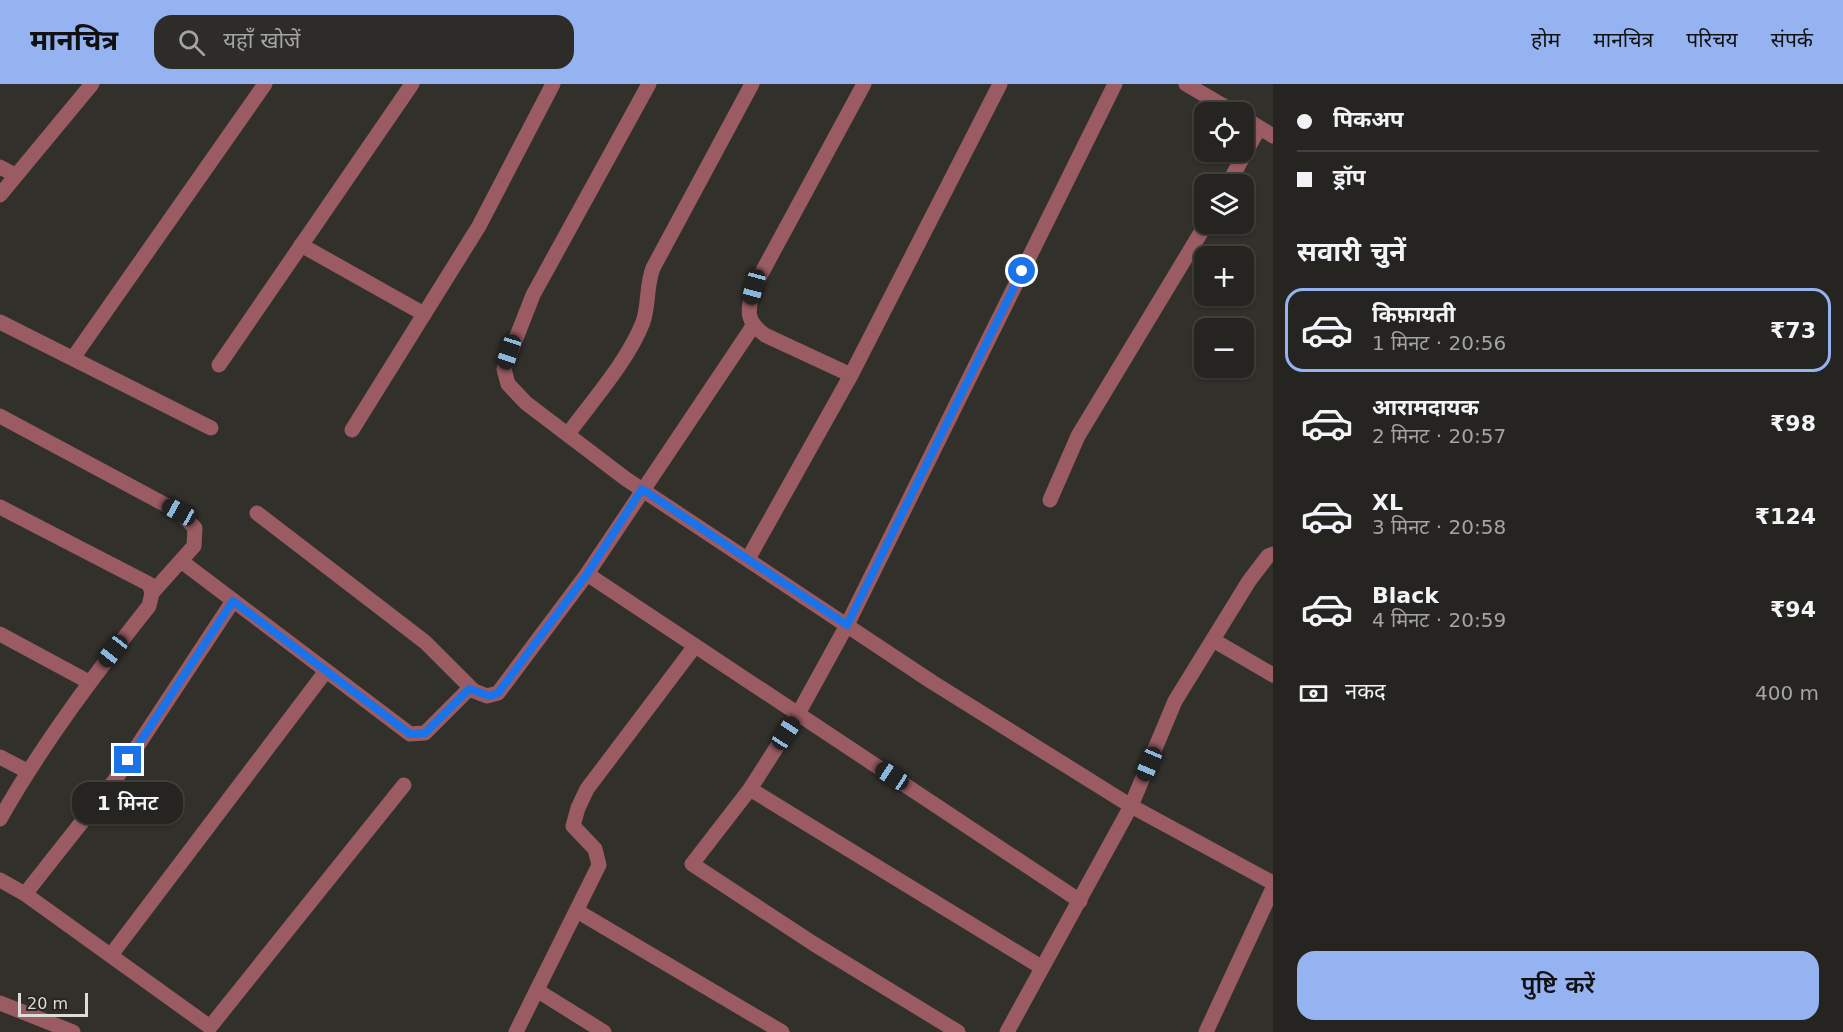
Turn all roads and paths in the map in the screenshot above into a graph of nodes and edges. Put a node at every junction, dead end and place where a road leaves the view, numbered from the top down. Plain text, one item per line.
1 (92, 84) edge
2 (265, 84) edge
3 (412, 84) edge
4 (553, 84) edge
5 (649, 84) edge
6 (752, 84) edge
7 (864, 84) edge
8 (1000, 84) edge
9 (1115, 84) edge
10 (1186, 84) edge
11 (1217, 102) edge
12 (1254, 125) edge
13 (1259, 128) junction
14 (1273, 136) edge
15 (0, 167) edge
16 (1234, 174) edge
17 (15, 176) junction
18 (0, 195) edge
19 (1200, 234) edge
20 (301, 245) junction
21 (424, 314) junction
22 (0, 322) edge
23 (753, 326) junction
24 (73, 358) junction
25 (219, 365) dead end
26 (851, 375) junction
27 (0, 416) edge
28 (211, 428) dead end
29 (352, 430) dead end
30 (568, 434) junction
31 (642, 489) junction
32 (1050, 500) dead end
33 (0, 507) edge
34 (257, 513) dead end
35 (1272, 553) edge
36 (748, 559) junction
37 (181, 561) junction
38 (587, 574) junction
39 (152, 593) junction
40 (233, 601) junction
41 (847, 625) junction
42 (0, 634) edge
43 (1213, 640) junction
44 (695, 646) junction
45 (326, 671) junction
46 (1273, 675) edge
47 (90, 682) junction
48 (472, 689) junction
49 (798, 714) junction
50 (0, 757) edge
51 (27, 771) junction
52 (404, 785) dead end
53 (750, 789) junction
54 (1131, 806) junction
55 (0, 819) edge
56 (0, 880) edge
57 (1273, 883) edge
58 (1273, 888) edge
59 (25, 894) junction
60 (1080, 901) junction
61 (577, 911) junction
62 (111, 955) junction
63 (1041, 968) junction
64 (537, 991) junction
65 (0, 1003) edge
66 (73, 1032) edge
67 (516, 1032) edge
68 (604, 1032) edge
69 (782, 1032) edge
70 (958, 1032) edge
71 (1007, 1032) edge
72 (1206, 1032) edge

1 - 17 street
2 - 24 street
3 - 20 street
4 - 21 street
5 - 30 street
6 - 30 street
7 - 23 street
8 - 26 street
9 - 41 street
10 - 11 street
12 - 13 street
13 - 14 street
13 - 16 street
15 - 17 street
17 - 18 street
19 - 32 street
20 - 21 street
20 - 25 street
21 - 29 street
22 - 24 street
23 - 26 street
23 - 31 street
24 - 28 street
26 - 36 street
27 - 37 street
30 - 31 street
31 - 36 street
31 - 38 street
33 - 39 street
34 - 48 street
35 - 43 street
36 - 41 street
37 - 39 street
37 - 40 street
38 - 44 street
38 - 48 street
39 - 47 street
40 - 45 street
40 - 59 street
41 - 49 street
41 - 54 street
42 - 47 street
43 - 46 street
43 - 54 street
44 - 49 street
44 - 61 street
45 - 48 street
45 - 62 street
47 - 51 street
49 - 53 street
49 - 60 street
50 - 51 street
51 - 55 street
52 - 62 street
53 - 63 street
53 - 70 street
54 - 57 street
54 - 60 street
56 - 59 street
58 - 72 street
59 - 62 street
60 - 63 street
61 - 64 street
61 - 69 street
63 - 71 street
64 - 67 street
64 - 68 street
65 - 66 street

